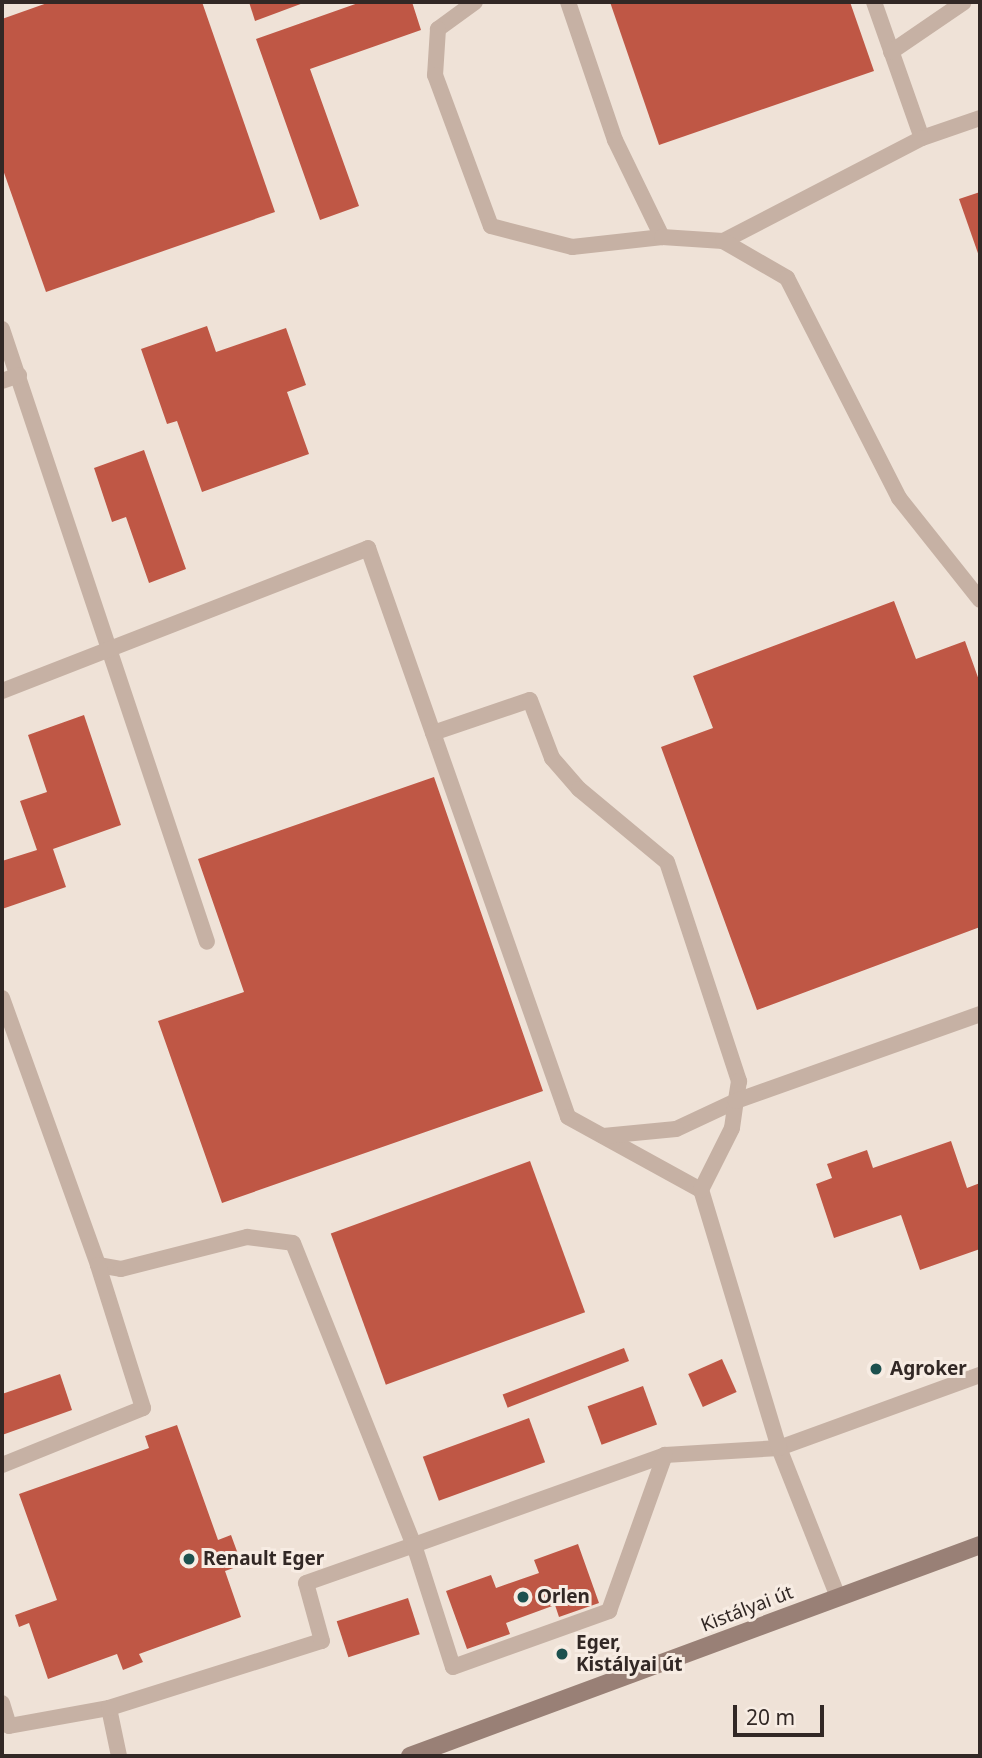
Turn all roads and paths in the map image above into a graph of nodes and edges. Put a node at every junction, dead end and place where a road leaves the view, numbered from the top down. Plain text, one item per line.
1 (475, 2) edge
2 (568, 2) edge
3 (874, 2) edge
4 (964, 2) edge
5 (891, 52) junction
6 (980, 118) edge
7 (922, 138) junction
8 (662, 237) junction
9 (723, 241) junction
10 (2, 330) edge
11 (19, 375) junction
12 (2, 381) edge
13 (980, 600) edge
14 (107, 650) junction
15 (2, 691) edge
16 (433, 733) junction
17 (207, 942) dead end
18 (2, 998) edge
19 (980, 1014) edge
20 (736, 1101) junction
21 (602, 1136) junction
22 (701, 1190) junction
23 (98, 1265) junction
24 (980, 1375) edge
25 (779, 1447) junction
26 (665, 1455) junction
27 (2, 1465) edge
28 (414, 1545) junction
29 (980, 1545) edge
30 (838, 1597) junction
31 (2, 1703) edge
32 (109, 1708) junction
33 (119, 1756) edge
34 (410, 1756) edge

1 - 8 lane
2 - 8 lane
3 - 5 lane
4 - 5 lane
5 - 7 lane
6 - 7 lane
7 - 9 lane
8 - 9 lane
9 - 13 lane
10 - 11 lane
11 - 12 lane
11 - 14 lane
14 - 15 lane
14 - 16 lane
14 - 17 lane
16 - 20 lane
16 - 21 lane
18 - 23 lane
19 - 20 lane
20 - 21 lane
20 - 22 lane
21 - 22 lane
22 - 25 lane
23 - 27 lane
23 - 28 lane
24 - 25 lane
25 - 26 lane
25 - 30 lane
26 - 28 lane
26 - 28 lane
28 - 32 lane
29 - 30 main road, Kistályai út
30 - 34 main road, Kistályai út
31 - 32 lane
32 - 33 lane

